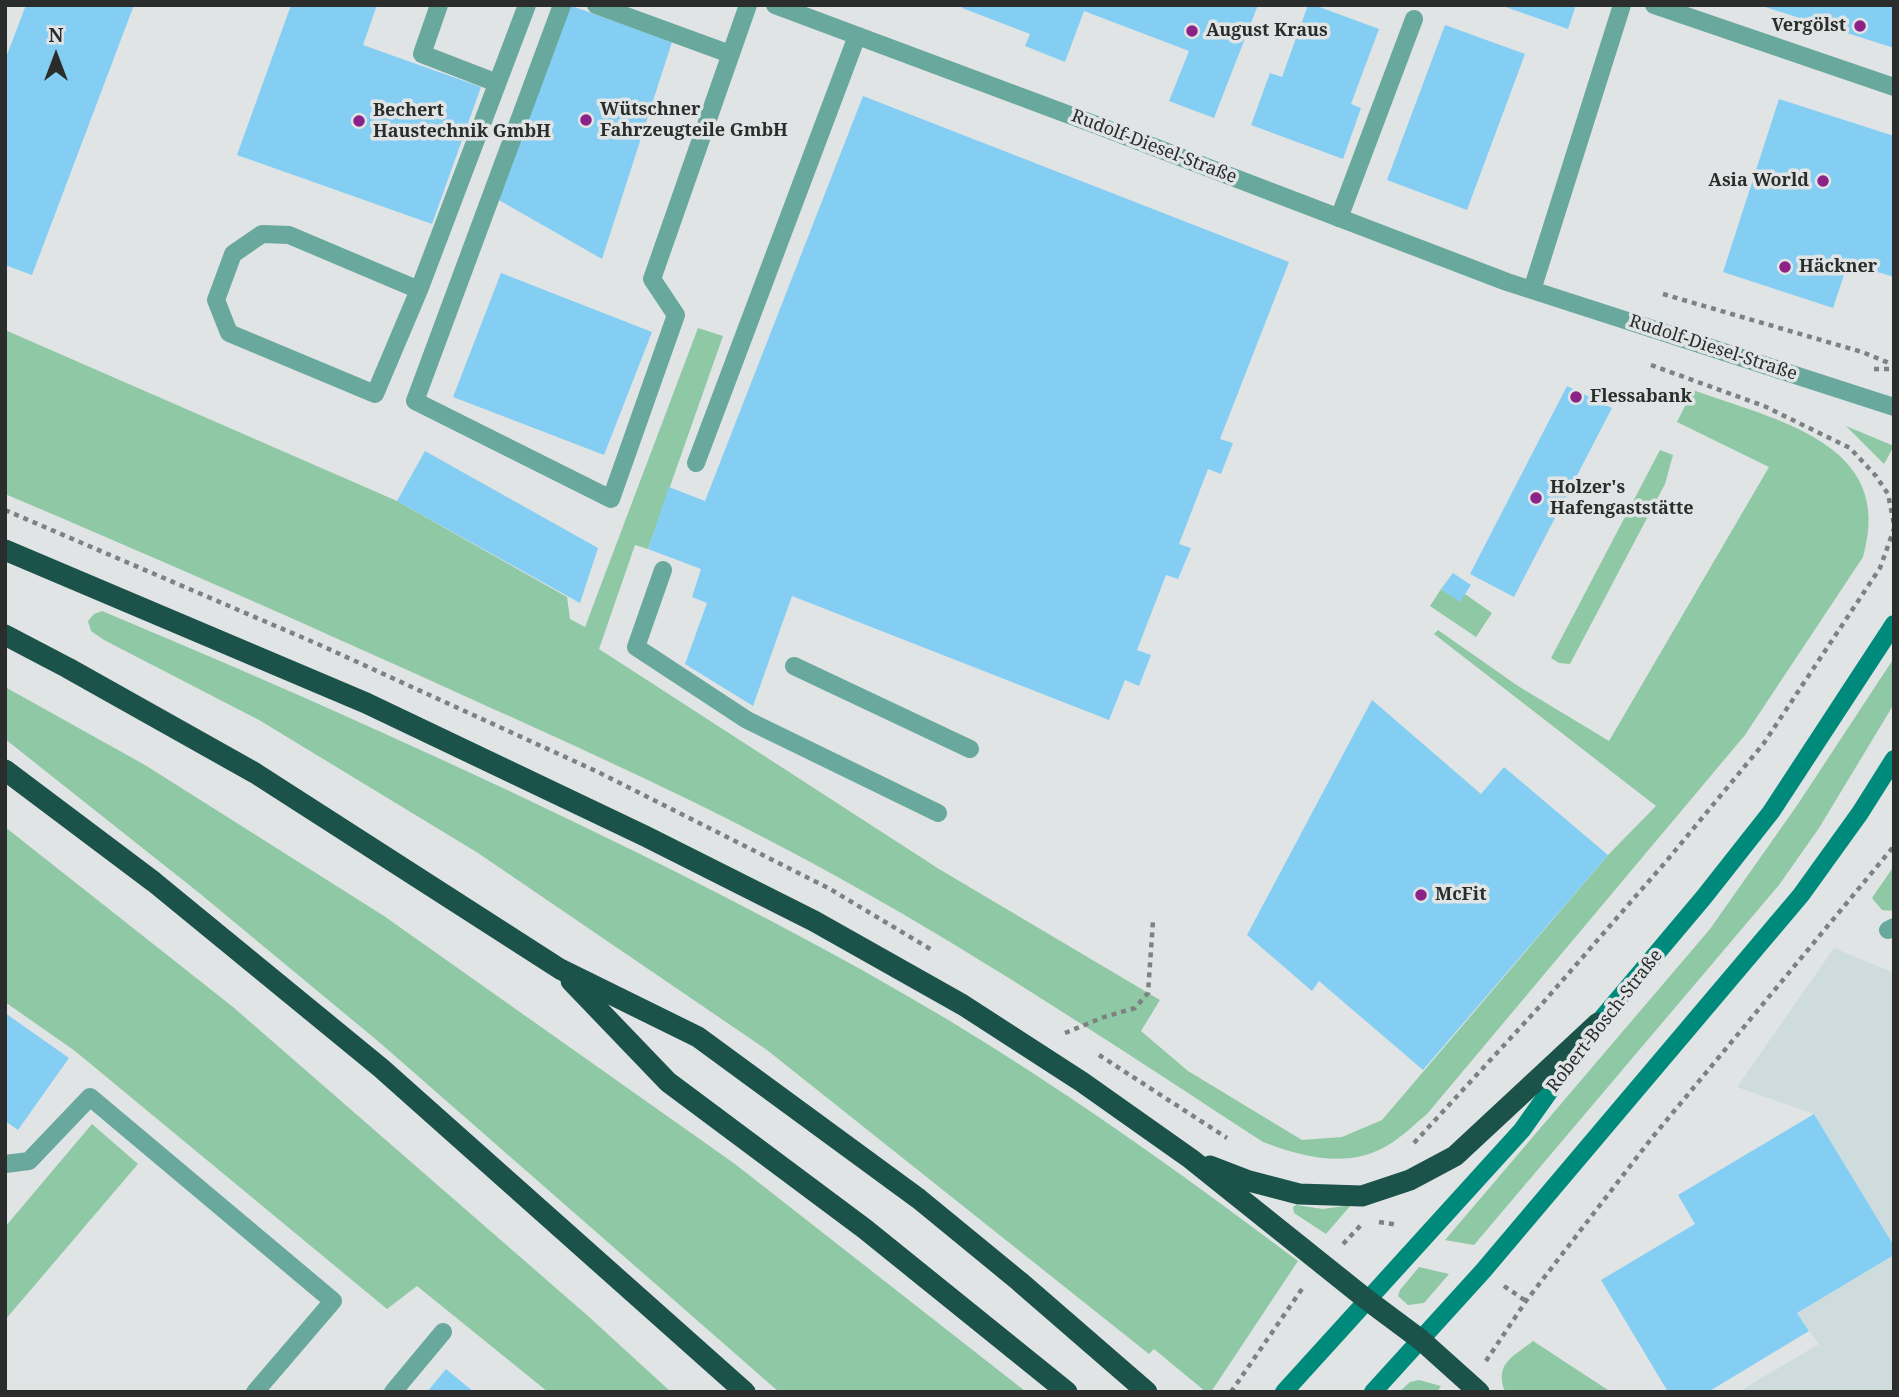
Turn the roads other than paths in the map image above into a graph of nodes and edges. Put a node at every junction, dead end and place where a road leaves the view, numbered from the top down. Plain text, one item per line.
1 (439, 5) edge
2 (527, 5) edge
3 (562, 5) edge
4 (596, 5) edge
5 (748, 5) edge
6 (775, 5) edge
7 (1622, 5) edge
8 (1654, 5) edge
9 (1414, 19) dead end
10 (857, 36) junction
11 (730, 54) junction
12 (497, 83) junction
13 (1894, 87) edge
14 (1339, 218) junction
15 (419, 290) junction
16 (1532, 290) junction
17 (1894, 407) edge
18 (696, 463) dead end
19 (5, 550) edge
20 (663, 570) dead end
21 (1894, 624) edge
22 (5, 635) edge
23 (794, 666) dead end
24 (970, 749) dead end
25 (1894, 759) edge
26 (5, 770) edge
27 (939, 813) dead end
28 (560, 969) junction
29 (1598, 1023) junction
30 (1191, 1159) junction
31 (5, 1164) edge
32 (1366, 1299) junction
33 (443, 1332) dead end
34 (1421, 1340) junction
35 (1474, 1386) edge
36 (1061, 1387) edge
37 (255, 1392) edge
38 (393, 1392) edge
39 (745, 1392) edge
40 (1147, 1392) edge
41 (1284, 1392) edge
42 (1373, 1392) edge

1 - 12 street
2 - 12 street
3 - 11 street
4 - 11 street
5 - 11 street
6 - 10 street, Rudolf-Diesel-Straße
7 - 16 street
8 - 13 street
9 - 14 street
10 - 14 street, Rudolf-Diesel-Straße
10 - 18 street
12 - 15 street
14 - 16 street, Rudolf-Diesel-Straße
15 - 15 street
16 - 17 street, Rudolf-Diesel-Straße
19 - 30 highway
20 - 27 street
21 - 29 street, Robert-Bosch-Straße
22 - 28 highway
23 - 24 street
25 - 34 street
26 - 39 highway
28 - 36 highway
28 - 40 highway
29 - 30 highway
29 - 32 street, Robert-Bosch-Straße
30 - 32 highway
31 - 37 street
32 - 34 highway
32 - 41 street, Robert-Bosch-Straße
33 - 38 street
34 - 35 highway
34 - 42 street

